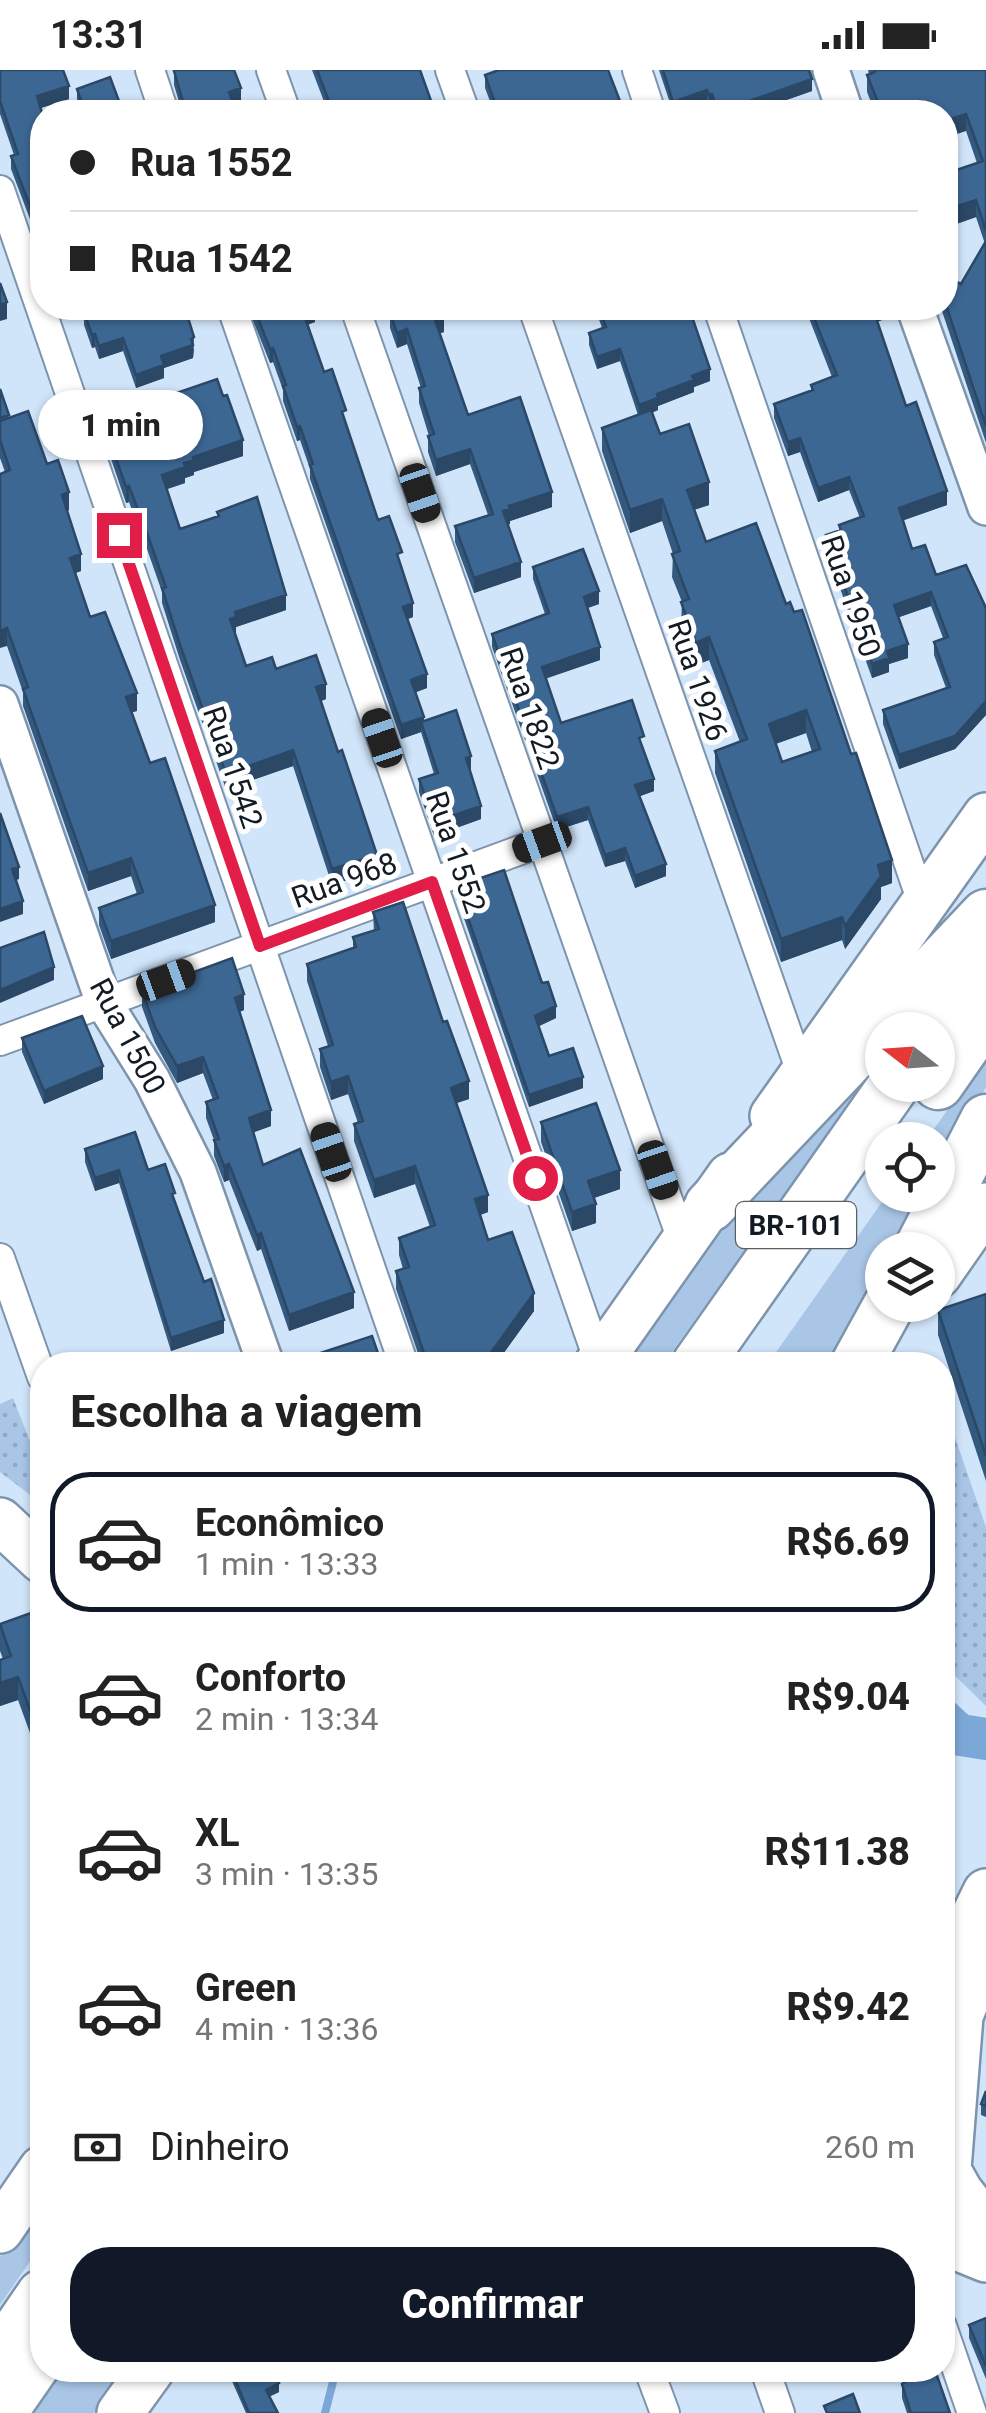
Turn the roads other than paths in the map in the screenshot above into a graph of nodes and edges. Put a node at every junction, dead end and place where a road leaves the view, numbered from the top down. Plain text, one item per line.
1 (150, 70) edge
2 (272, 70) edge
3 (450, 70) edge
4 (637, 70) edge
5 (831, 70) edge
6 (160, 100) edge
7 (282, 100) edge
8 (461, 100) edge
9 (647, 100) edge
10 (840, 100) edge
11 (0, 190) edge
12 (30, 277) edge
13 (45, 320) edge
14 (236, 320) edge
15 (359, 320) edge
16 (537, 320) edge
17 (722, 320) edge
18 (919, 320) edge
19 (986, 506) edge
20 (0, 704) edge
21 (986, 816) edge
22 (542, 842) junction
23 (432, 882) junction
24 (923, 904) junction
25 (986, 916) edge
26 (260, 946) junction
27 (986, 955) edge
28 (104, 1003) junction
29 (946, 1012) edge
30 (986, 1015) edge
31 (0, 1041) edge
32 (955, 1059) edge
33 (802, 1075) junction
34 (882, 1102) edge
35 (986, 1120) edge
36 (865, 1186) edge
37 (986, 1206) edge
38 (696, 1224) junction
39 (928, 1232) edge
40 (955, 1251) edge
41 (0, 1258) edge
42 (880, 1322) edge
43 (904, 1322) edge
44 (33, 1352) edge
45 (261, 1352) edge
46 (400, 1352) edge
47 (594, 1352) edge
48 (606, 1352) edge
49 (706, 1352) edge
50 (748, 1352) edge
51 (863, 1352) edge
52 (883, 1352) edge
53 (0, 1520) edge
54 (30, 1549) edge
55 (986, 1892) edge
56 (986, 1948) edge
57 (955, 1954) edge
58 (955, 2065) edge
59 (955, 2179) edge
60 (30, 2186) edge
61 (986, 2225) edge
62 (0, 2230) edge
63 (955, 2245) edge
64 (986, 2258) edge
65 (30, 2312) edge
66 (0, 2356) edge
67 (955, 2364) edge
68 (30, 2371) edge
69 (142, 2382) edge
70 (654, 2382) edge
71 (769, 2382) edge
72 (1, 2413) edge
73 (120, 2413) edge
74 (665, 2413) edge
75 (780, 2413) edge
76 (972, 2413) edge

1 - 6 street
2 - 7 street
3 - 8 street
4 - 9 street
5 - 10 street
11 - 12 street, Rua 1542
13 - 26 street, Rua 1542
14 - 23 street, Rua 1552
15 - 22 street, Rua 1822
16 - 33 street, Rua 1926
17 - 24 street, Rua 1950
18 - 19 street
20 - 28 street, Rua 1500
21 - 24 main road
22 - 23 street, Rua 968
22 - 38 street, Rua 1822
23 - 26 street, Rua 968
23 - 47 street, Rua 1552
24 - 33 main road
25 - 38 highway
26 - 28 street, Rua 968
26 - 46 street, Rua 1542
27 - 29 highway
28 - 31 street, Rua 968
28 - 45 street, Rua 1500
30 - 32 highway
33 - 38 main road
34 - 49 highway, BR-101
35 - 39 highway
36 - 50 highway, BR-101
37 - 40 main road
38 - 48 main road
41 - 44 street
42 - 51 highway
43 - 52 main road
53 - 54 main road
55 - 57 main road
56 - 58 main road
59 - 61 main road
60 - 62 main road
63 - 64 main road
65 - 66 highway
67 - 76 street
68 - 72 highway
69 - 73 main road
70 - 74 street
71 - 75 street

